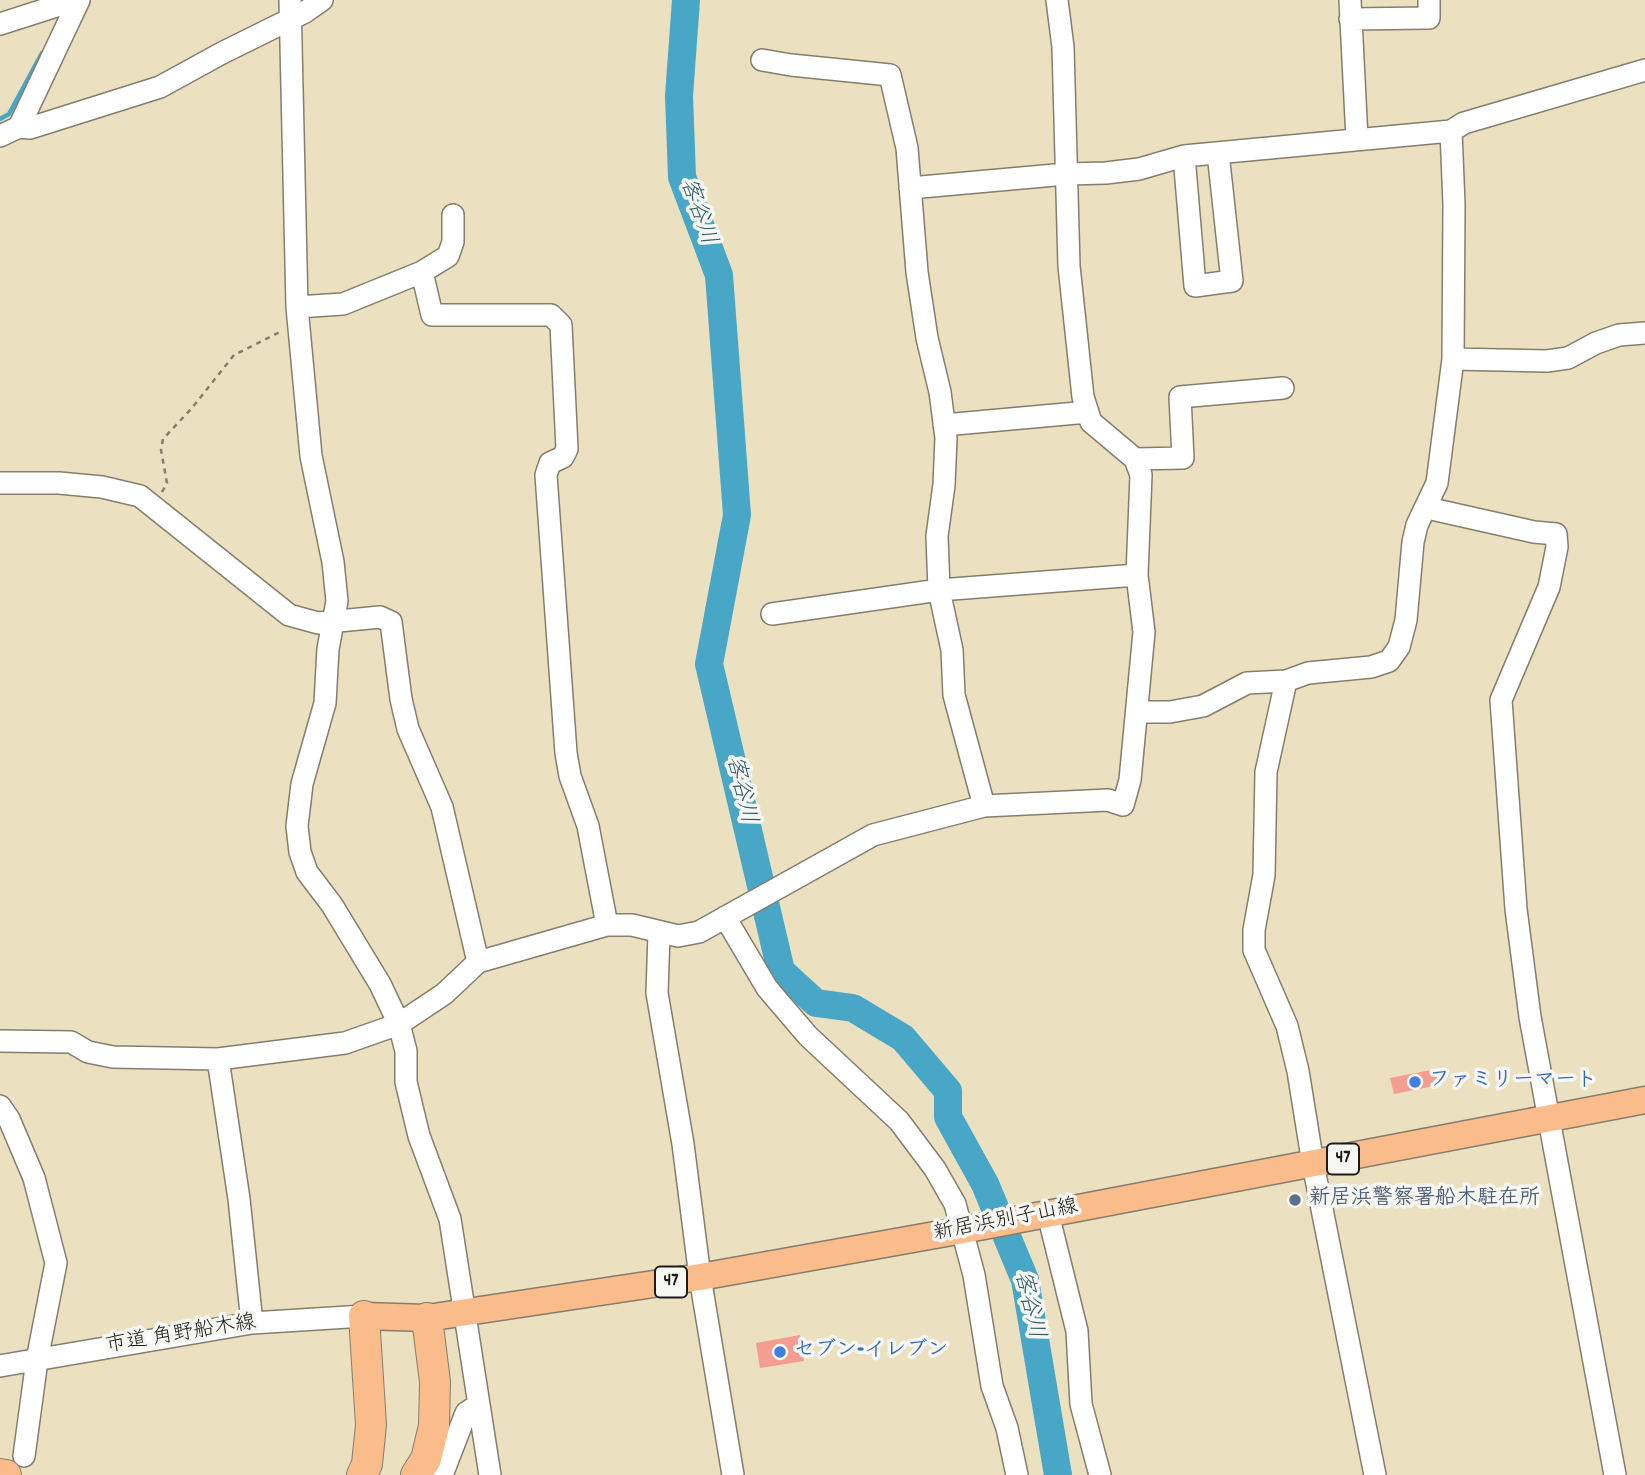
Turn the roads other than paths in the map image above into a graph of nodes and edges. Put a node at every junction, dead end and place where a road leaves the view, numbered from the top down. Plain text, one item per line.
1 (322, 0) edge
2 (1057, 0) edge
3 (1429, 0) edge
4 (71, 2) edge
5 (291, 9) edge
6 (1350, 9) edge
7 (0, 24) edge
8 (762, 60) dead end
9 (1645, 70) edge
10 (10, 131) edge
11 (1451, 131) junction
12 (1357, 139) junction
13 (1218, 153) junction
14 (1184, 156) junction
15 (1066, 174) junction
16 (911, 188) junction
17 (453, 215) dead end
18 (422, 272) junction
19 (297, 314) junction
20 (1645, 333) edge
21 (1453, 359) junction
22 (1283, 388) dead end
23 (1088, 412) junction
24 (944, 425) junction
25 (1135, 459) junction
26 (0, 483) edge
27 (1428, 505) junction
28 (1137, 575) junction
29 (939, 590) junction
30 (772, 614) dead end
31 (332, 623) junction
32 (1286, 681) junction
33 (1137, 712) junction
34 (984, 806) junction
35 (727, 916) junction
36 (607, 925) junction
37 (659, 933) junction
38 (478, 962) junction
39 (399, 1024) junction
40 (0, 1041) edge
41 (218, 1059) junction
42 (1645, 1100) edge
43 (0, 1106) edge
44 (1550, 1120) junction
45 (1313, 1164) junction
46 (1044, 1215) junction
47 (970, 1229) junction
48 (700, 1277) junction
49 (465, 1313) junction
50 (364, 1316) junction
51 (428, 1318) junction
52 (252, 1323) junction
53 (37, 1360) junction
54 (0, 1366) edge
55 (478, 1405) junction
56 (10, 1468) edge
57 (362, 1475) edge
58 (416, 1475) edge
59 (442, 1475) edge
60 (489, 1475) edge
61 (733, 1475) edge
62 (1017, 1475) edge
63 (1100, 1475) edge
64 (1375, 1475) edge
65 (1615, 1475) edge

1 - 5 street
2 - 15 street
3 - 6 street
4 - 7 street
4 - 10 street
5 - 10 street
5 - 19 street
6 - 12 street
8 - 16 street
9 - 11 street
11 - 12 street
11 - 21 street
12 - 13 street
13 - 14 street
13 - 14 street
14 - 15 street
15 - 16 street
15 - 23 street
16 - 24 street
17 - 18 street
18 - 19 street
18 - 36 street
19 - 31 street
20 - 21 street
21 - 27 street
22 - 25 street
23 - 24 street
23 - 25 street
24 - 29 street
25 - 28 street
26 - 31 street
27 - 32 street
27 - 44 street
28 - 29 street
28 - 33 street
29 - 30 street
29 - 34 street
31 - 38 street
31 - 39 street
32 - 33 street
32 - 45 street
33 - 34 street
34 - 35 street
35 - 37 street
35 - 47 street
36 - 37 street
36 - 38 street
37 - 48 street
38 - 39 street
39 - 41 street
39 - 49 street
40 - 41 street
41 - 52 street
42 - 44 main road, 新居浜別子山線 / 47
43 - 53 street
44 - 45 main road, 新居浜別子山線 / 47
44 - 65 street
45 - 46 main road, 新居浜別子山線 / 47
45 - 64 street
46 - 47 main road, 新居浜別子山線 / 47
46 - 63 street
47 - 48 main road, 新居浜別子山線 / 47
47 - 62 street
48 - 49 main road, 新居浜別子山線 / 47
48 - 61 street
49 - 51 main road, 新居浜別子山線 / 47
49 - 55 street
50 - 51 main road, 新居浜別子山線 / 47
50 - 52 street, 市道 角野船木線
50 - 57 highway
51 - 58 highway
52 - 53 street, 市道 角野船木線
53 - 54 street, 市道 角野船木線
53 - 56 street
55 - 59 street
55 - 60 street

